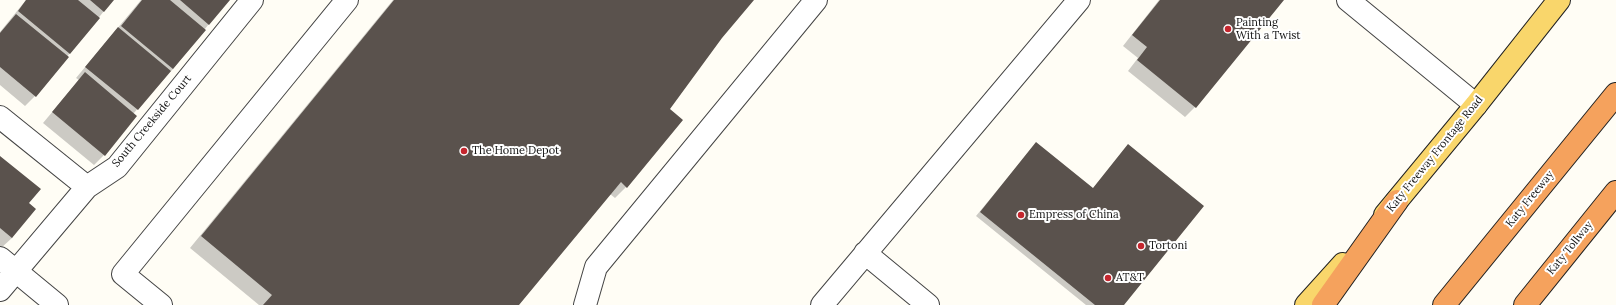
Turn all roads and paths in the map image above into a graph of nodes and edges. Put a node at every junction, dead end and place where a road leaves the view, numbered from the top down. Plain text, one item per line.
1 (252, 0) edge
2 (347, 0) edge
3 (816, 0) edge
4 (1078, 0) edge
5 (1348, 0) edge
6 (1559, 0) edge
7 (1616, 94) edge
8 (1476, 105) junction
9 (0, 117) edge
10 (87, 187) junction
11 (1616, 192) edge
12 (1397, 201) junction
13 (865, 253) junction
14 (8, 264) edge
15 (0, 290) edge
16 (57, 305) edge
17 (161, 305) edge
18 (585, 305) edge
19 (822, 305) edge
20 (928, 305) edge
21 (1306, 305) edge
22 (1323, 305) edge
23 (1444, 305) edge
24 (1524, 305) edge

1 - 10 street, South Creekside Court
2 - 17 street
3 - 18 street
4 - 13 street
5 - 8 street
6 - 8 main road, Katy Freeway Frontage Road
7 - 23 highway, Katy Freeway
8 - 12 main road, Katy Freeway Frontage Road
9 - 10 street
10 - 14 street, South Creekside Court
11 - 24 highway, Katy Tollway
12 - 21 main road, Katy Freeway Frontage Road
12 - 22 highway
13 - 19 street
13 - 20 street
14 - 15 street, South Creekside Court
14 - 16 street

